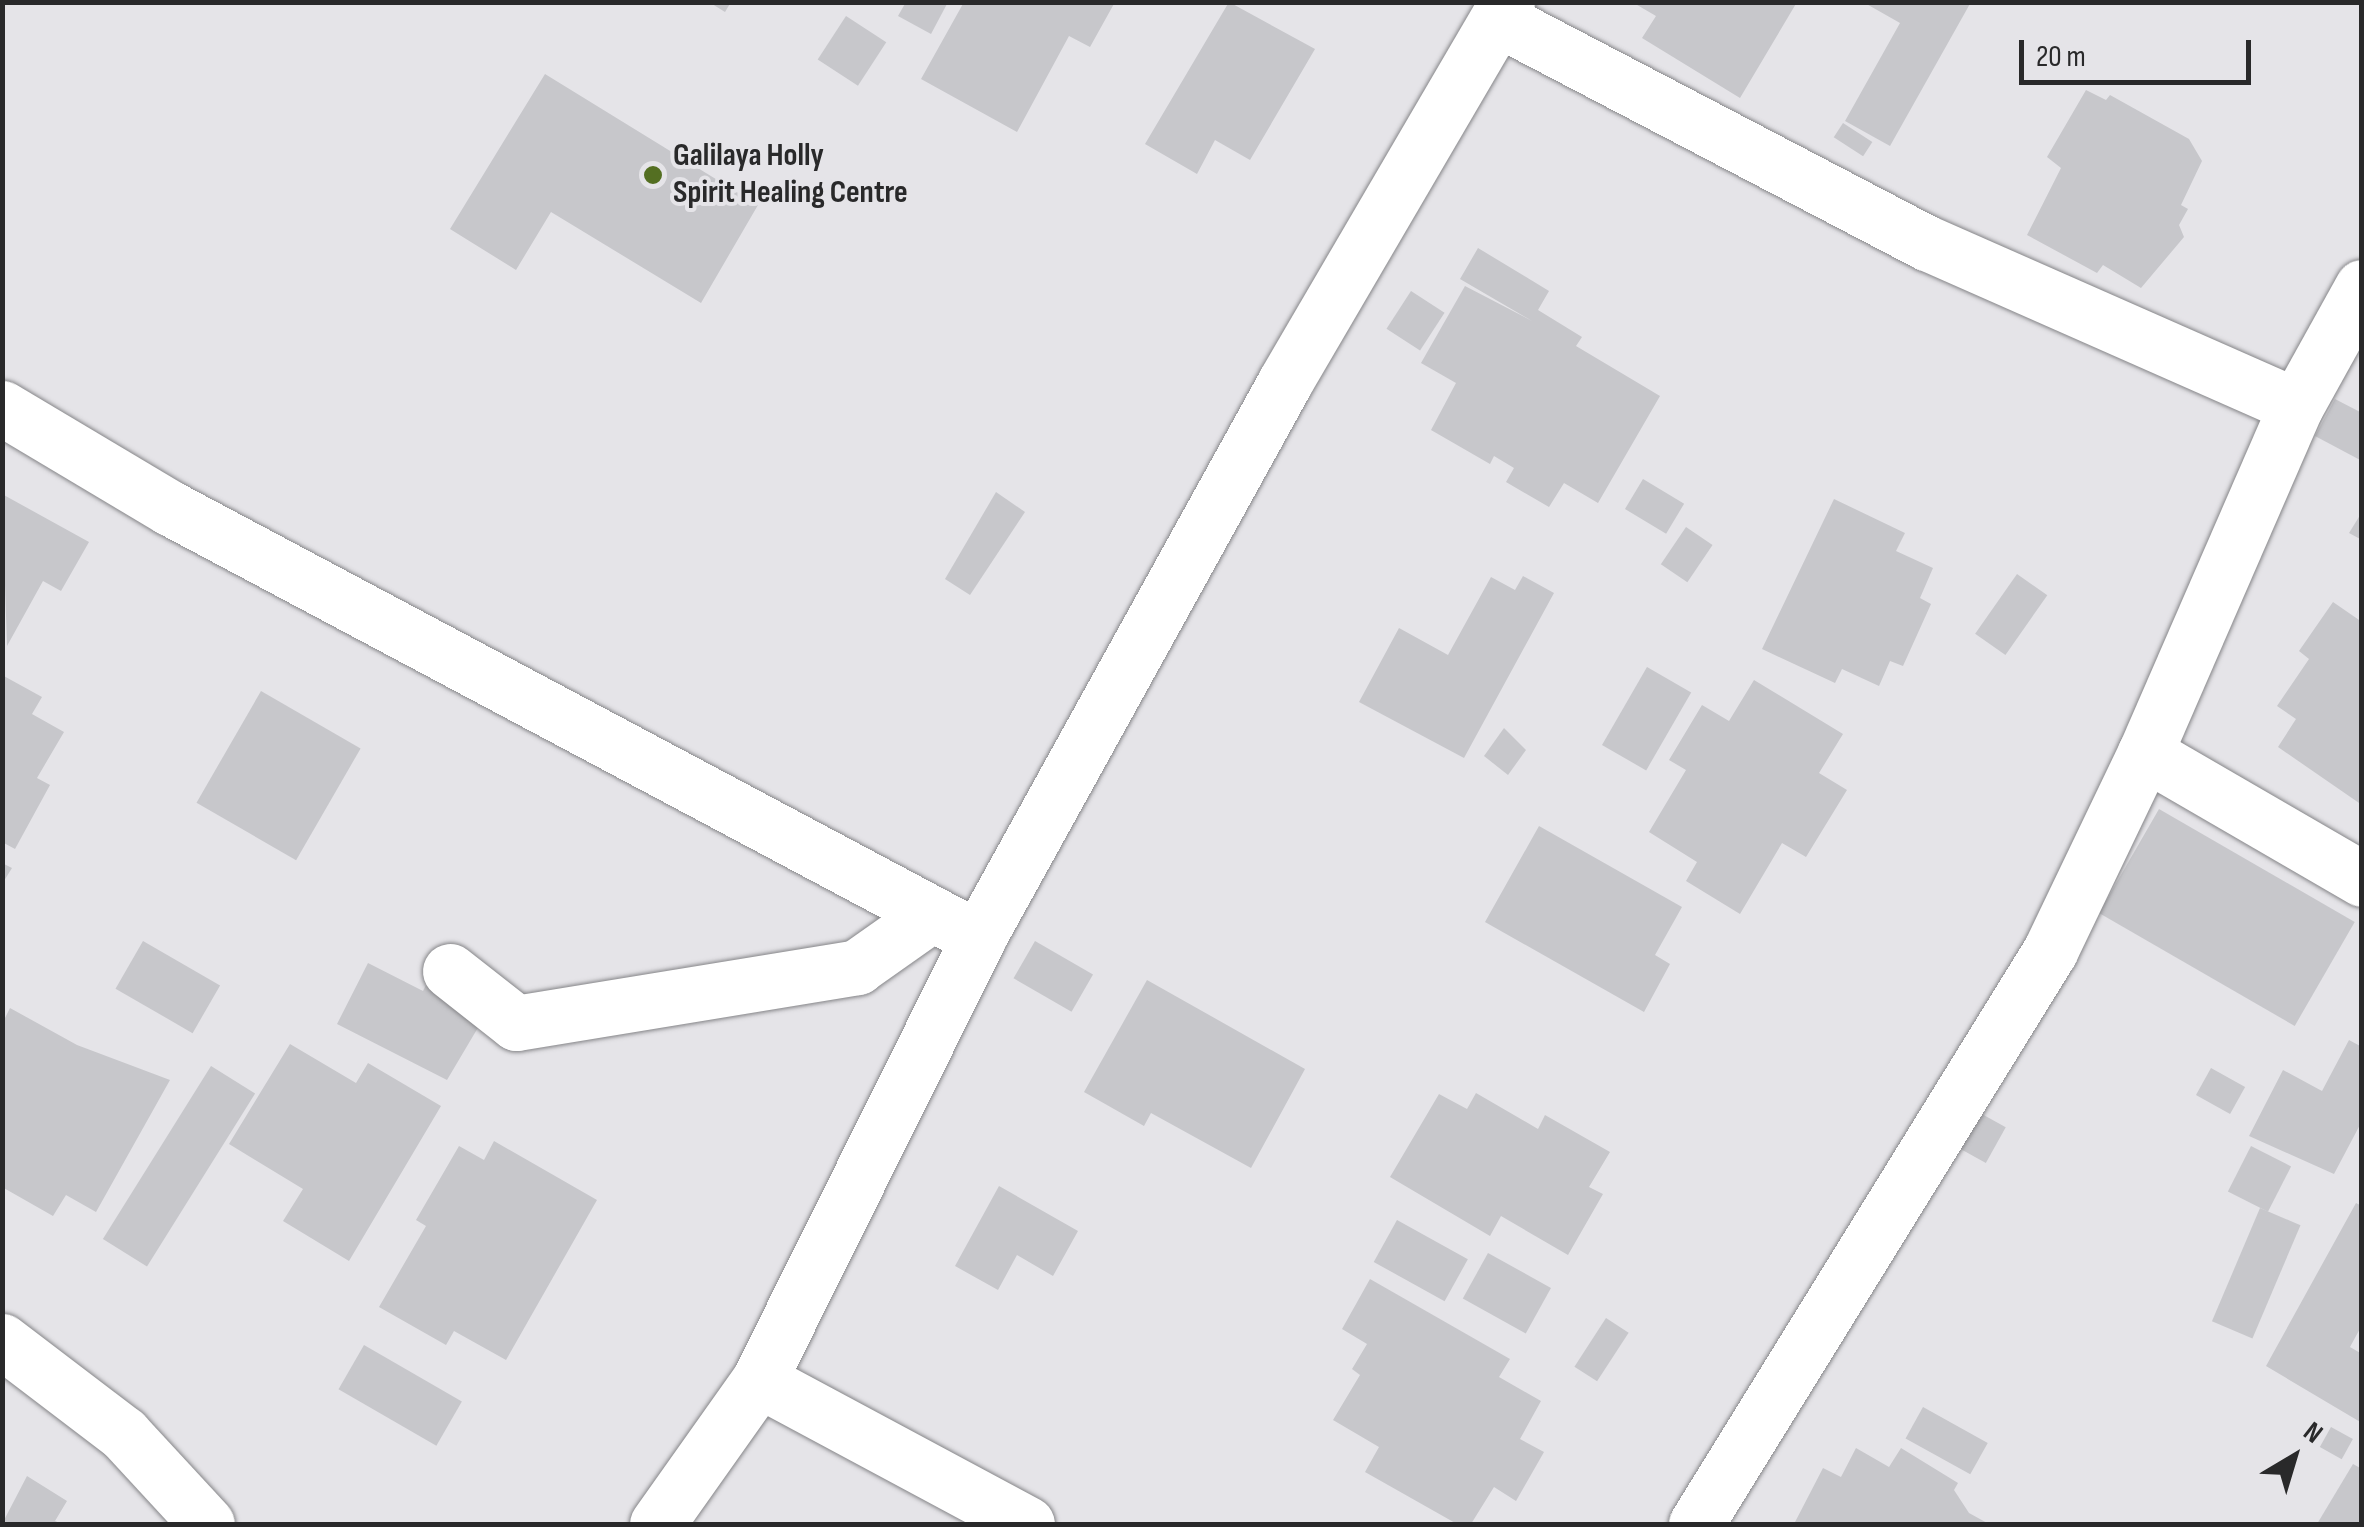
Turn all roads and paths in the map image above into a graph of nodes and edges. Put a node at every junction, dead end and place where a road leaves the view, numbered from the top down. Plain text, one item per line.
1 (1502, 11) edge
2 (2362, 287) edge
3 (2296, 406) junction
4 (2, 408) edge
5 (2145, 754) junction
6 (2362, 879) edge
7 (955, 926) junction
8 (450, 971) dead end
9 (2, 1341) edge
10 (759, 1380) junction
11 (206, 1524) edge
12 (657, 1524) edge
13 (1027, 1524) edge
14 (1696, 1524) edge

1 - 3 street
1 - 7 street
2 - 3 street
3 - 5 street
4 - 7 street
5 - 6 street
5 - 14 street
7 - 8 street
7 - 10 street
9 - 11 street
10 - 12 street
10 - 13 street

